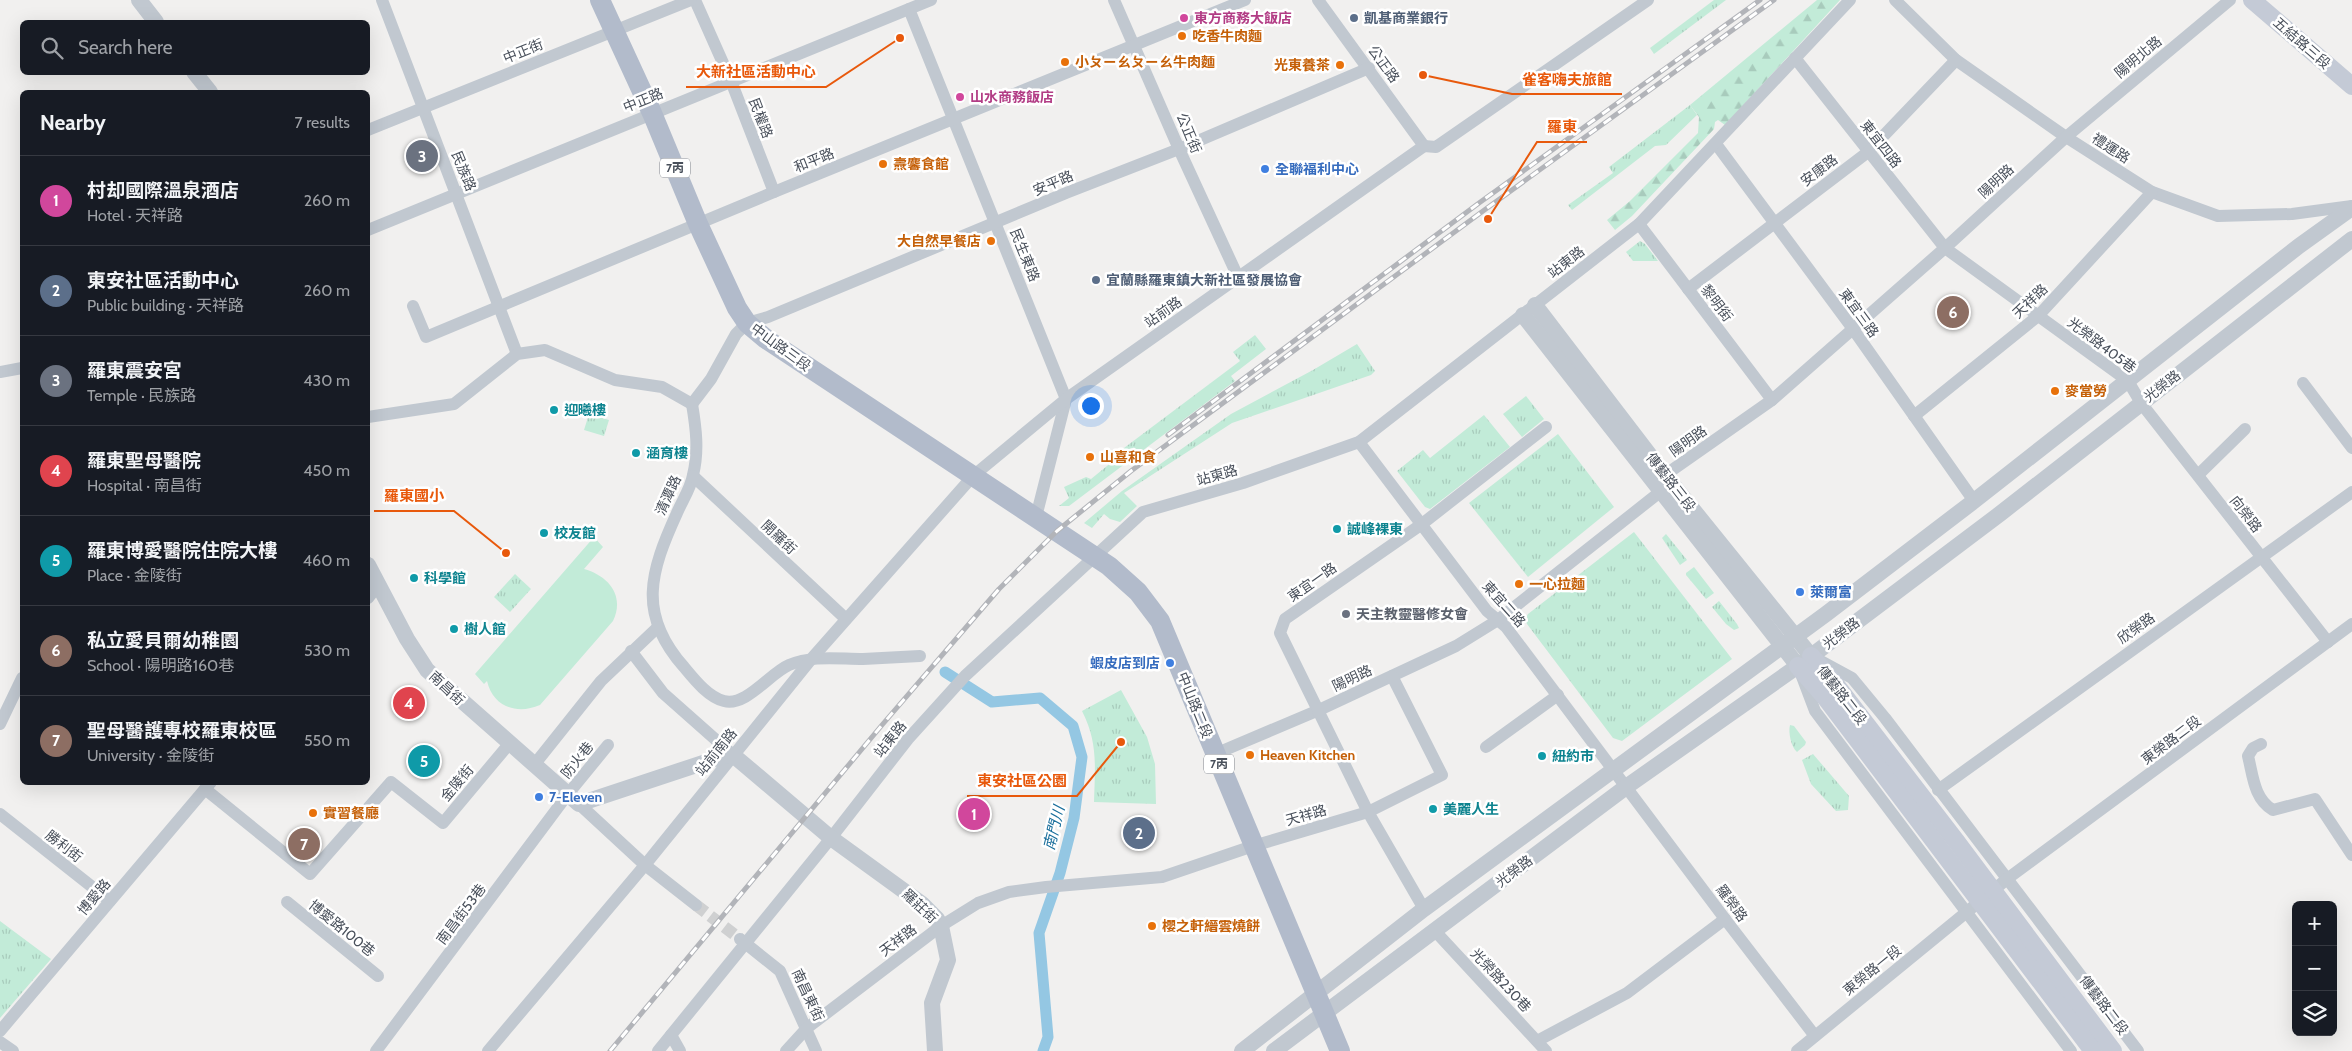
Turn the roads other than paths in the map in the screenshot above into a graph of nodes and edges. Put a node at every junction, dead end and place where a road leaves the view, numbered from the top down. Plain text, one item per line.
1 (139, 0) edge
2 (382, 0) edge
3 (600, 0) edge
4 (691, 0) edge
5 (695, 0) edge
6 (930, 0) edge
7 (1114, 0) edge
8 (1245, 0) edge
9 (1318, 0) edge
10 (1648, 0) edge
11 (1850, 0) edge
12 (1895, 0) edge
13 (2230, 0) edge
14 (2252, 0) edge
15 (909, 9) junction
16 (154, 20) edge
17 (614, 31) junction
18 (1135, 45) junction
19 (1795, 58) junction
20 (1956, 60) junction
21 (1369, 68) junction
22 (196, 75) edge
23 (731, 81) junction
24 (2352, 86) edge
25 (208, 90) edge
26 (423, 109) junction
27 (652, 113) junction
28 (954, 120) junction
29 (370, 129) edge
30 (2066, 137) junction
31 (1716, 144) junction
32 (1424, 146) junction
33 (1179, 149) junction
34 (1868, 152) junction
35 (774, 192) junction
36 (2152, 192) junction
37 (457, 194) junction
38 (2352, 207) edge
39 (1774, 222) junction
40 (996, 223) junction
41 (698, 224) junction
42 (1638, 224) junction
43 (370, 229) edge
44 (2352, 239) edge
45 (1945, 248) junction
46 (1238, 278) junction
47 (1688, 289) junction
48 (413, 306) dead end
49 (497, 306) junction
50 (1529, 310) junction
51 (2038, 316) junction
52 (747, 324) junction
53 (1852, 329) junction
54 (517, 354) junction
55 (20, 368) edge
56 (0, 372) edge
57 (2128, 381) junction
58 (2303, 384) dead end
59 (1066, 399) junction
60 (1772, 400) junction
61 (2141, 403) junction
62 (692, 404) junction
63 (1914, 416) junction
64 (370, 417) edge
65 (1546, 427) dead end
66 (2245, 429) dead end
67 (1359, 442) junction
68 (2352, 448) edge
69 (1665, 475) junction
70 (2198, 475) junction
71 (693, 476) junction
72 (973, 476) junction
73 (1660, 492) junction
74 (2352, 492) edge
75 (1974, 501) junction
76 (1036, 517) junction
77 (1422, 524) junction
78 (1094, 556) junction
79 (2261, 557) junction
80 (370, 569) edge
81 (378, 585) junction
82 (370, 595) edge
83 (846, 619) junction
84 (1498, 620) junction
85 (2352, 624) edge
86 (658, 627) junction
87 (1787, 641) junction
88 (2328, 642) junction
89 (632, 652) junction
90 (920, 656) dead end
91 (813, 657) junction
92 (1804, 661) junction
93 (1392, 676) junction
94 (20, 682) edge
95 (1558, 695) junction
96 (1319, 710) junction
97 (0, 724) edge
98 (509, 744) junction
99 (2261, 744) dead end
100 (608, 745) dead end
101 (1486, 747) dead end
102 (1215, 754) junction
103 (733, 755) junction
104 (534, 766) junction
105 (1614, 770) junction
106 (208, 786) edge
107 (1626, 787) junction
108 (1938, 790) junction
109 (574, 799) junction
110 (1368, 812) junction
111 (0, 814) edge
112 (831, 838) junction
113 (1253, 846) junction
114 (2352, 855) edge
115 (645, 865) junction
116 (2008, 879) junction
117 (1988, 896) junction
118 (110, 901) junction
119 (287, 902) dead end
120 (696, 905) tunnel mouth
121 (1424, 909) junction
122 (1968, 913) junction
123 (1725, 919) junction
124 (941, 926) junction
125 (1435, 931) junction
126 (743, 941) junction
127 (378, 976) dead end
128 (1320, 1003) junction
129 (807, 1028) junction
130 (0, 1031) edge
131 (671, 1035) junction
132 (1815, 1036) junction
133 (0, 1042) edge
134 (1542, 1046) edge
135 (13, 1051) edge
136 (376, 1051) edge
137 (488, 1051) edge
138 (658, 1051) edge
139 (680, 1051) edge
140 (786, 1051) edge
141 (816, 1051) edge
142 (935, 1051) edge
143 (1242, 1051) edge
144 (1274, 1051) edge
145 (1340, 1051) edge
146 (1797, 1051) edge
147 (2071, 1051) edge
148 (2093, 1051) edge
149 (2113, 1051) edge
150 (2138, 1051) edge

1 - 16 street
2 - 26 street, 民族路
3 - 17 main road, 中山路三段 / 7丙
4 - 17 street, 中正街
5 - 23 street, 民權路
6 - 15 street, 中正路
7 - 18 street, 公正街
8 - 18 street, 和平路
9 - 21 street, 公正路
10 - 32 street
11 - 19 street, 站東路
12 - 20 street, 禮運路
13 - 30 street, 陽明北路
14 - 24 main road, 五結路三段
15 - 23 street, 中正路
15 - 28 street, 民生東路
17 - 26 street, 中正街
17 - 27 main road, 中山路三段 / 7丙
18 - 28 street, 和平路
18 - 33 street, 公正街
19 - 31 street, 站東路
19 - 34 street, 東宜四路
20 - 30 street, 禮運路
20 - 34 street, 安康路
21 - 32 street, 公正路
21 - 33 street, 安平路
22 - 25 street
23 - 27 street, 中正路
23 - 35 street, 民權路
26 - 29 street, 中正街
26 - 37 street, 民族路
27 - 37 street, 中正路
27 - 41 main road, 中山路三段 / 7丙
28 - 35 street, 和平路
28 - 40 street, 民生東路
30 - 36 street, 禮運路
30 - 45 street, 陽明路
31 - 39 street, 東宜三路
31 - 42 street, 站東路
32 - 46 street, 站前路
33 - 40 street, 安平路
33 - 46 street, 公正街
34 - 39 street, 安康路
34 - 45 street, 東宜四路
35 - 41 street, 和平路
36 - 38 street, 禮運路
36 - 51 street, 天祥路
37 - 43 street, 中正路
37 - 49 street, 民族路
38 - 57 street, 光榮路
39 - 47 street, 安康路
39 - 53 street, 東宜三路
40 - 52 street, 安平路
40 - 59 street, 民生東路
41 - 49 street, 和平路
41 - 52 main road, 中山路三段 / 7丙
42 - 47 street, 黎明街
42 - 50 street, 站東路
44 - 61 street, 光榮路
45 - 51 street, 東宜四路
45 - 53 street, 陽明路
46 - 59 street, 站前路
47 - 60 street, 黎明街
48 - 49 street, 和平路
49 - 54 street, 民族路
50 - 67 street, 站東路
50 - 69 street, 傳藝路三段
50 - 73 street, 傳藝路三段
51 - 57 street, 光榮路405巷
51 - 63 street, 天祥路
52 - 62 street
52 - 72 main road, 中山路三段 / 7丙
53 - 60 street, 陽明路
53 - 63 street, 東宜三路
54 - 62 street
54 - 64 street
55 - 56 street
57 - 61 street, 光榮路405巷
57 - 75 street, 光榮路
58 - 68 street
59 - 72 street, 站前路
59 - 76 street
60 - 69 street, 陽明路
61 - 70 street, 向榮路
61 - 92 street, 光榮路
62 - 71 street, 清潭路
63 - 75 street, 東宜三路
65 - 77 street, 東宜一路
66 - 70 street
67 - 77 street, 東宜二路
67 - 78 street, 站東路
69 - 73 street, 陽明路
69 - 87 street, 傳藝路三段
70 - 79 street, 向榮路
71 - 83 street, 開羅街
71 - 86 street, 清潭路
72 - 76 main road, 中山路三段 / 7丙
72 - 83 street, 站前南路
73 - 84 street, 陽明路
73 - 87 street, 傳藝路三段
74 - 79 street, 欣榮路
75 - 87 street, 光榮路
76 - 78 main road, 中山路二段 / 7丙
77 - 84 street, 東宜二路
77 - 96 street, 東宜一路
78 - 102 main road, 中山路二段 / 7丙
78 - 112 street, 站東路
79 - 88 street, 向榮路
79 - 108 street, 欣榮路
80 - 81 street, 南昌街
81 - 82 street
81 - 98 street, 南昌街
83 - 91 street, 站前南路
84 - 93 street, 陽明路
84 - 95 street, 東宜二路
85 - 88 street, 東榮路二段
86 - 89 street
86 - 91 street, 清潭路
87 - 92 street, 傳藝路三段
87 - 105 street, 光榮路
88 - 116 street, 東榮路二段
89 - 103 street
89 - 104 street
90 - 91 street
91 - 103 street, 站前南路
92 - 107 street, 光榮路
92 - 108 street, 傳藝路二段
92 - 117 main road, 傳藝路二段
92 - 122 street, 傳藝路二段
93 - 96 street, 陽明路
93 - 110 street, 天祥路
94 - 97 street
95 - 101 street
95 - 105 street, 東宜二路
96 - 102 street, 陽明路
96 - 110 street, 東宜一路
98 - 104 street, 南昌街
98 - 106 street, 金陵街
99 - 114 street
100 - 109 street, 防火巷
102 - 113 main road, 中山路二段 / 7丙
103 - 109 street
103 - 112 street, 羅莊街
103 - 115 street, 站前南路
104 - 109 street, 南昌街
105 - 107 street, 東宜二路
105 - 121 street, 光榮路
106 - 118 street, 博愛路
107 - 123 street, 羅榮路
107 - 125 street, 光榮路
108 - 116 street, 傳藝路二段
109 - 115 street
109 - 136 street, 南昌街53巷
110 - 113 street, 天祥路
110 - 121 street, 東宜一路
111 - 118 street, 勝利街
112 - 124 street, 羅莊街
112 - 126 street, 站東路
113 - 124 street, 天祥路
113 - 128 main road, 中山路二段 / 7丙
115 - 120 street
115 - 137 street, 站前南路
116 - 117 street, 東榮路二段
116 - 150 street, 傳藝路二段
117 - 122 street, 東榮路一段
117 - 148 main road, 傳藝路二段
117 - 149 main road, 傳藝路二段
118 - 130 street, 博愛路
119 - 127 street, 博愛路100巷
121 - 128 street, 光榮路
122 - 132 street, 東榮路一段
122 - 147 street, 傳藝路二段
123 - 132 street, 羅榮路
123 - 134 street
124 - 129 street, 天祥路
124 - 142 street, 羅莊街
125 - 128 street, 光榮路
125 - 134 street, 光榮路230巷
126 - 129 street, 南昌東街
126 - 131 street, 站東路
128 - 143 street, 光榮路
128 - 144 street, 光榮路
128 - 145 main road, 中山路二段 / 7丙
129 - 140 street, 天祥路
129 - 141 street, 南昌東街
131 - 138 street, 站東路
131 - 139 street
132 - 146 street, 東榮路一段
133 - 135 street

